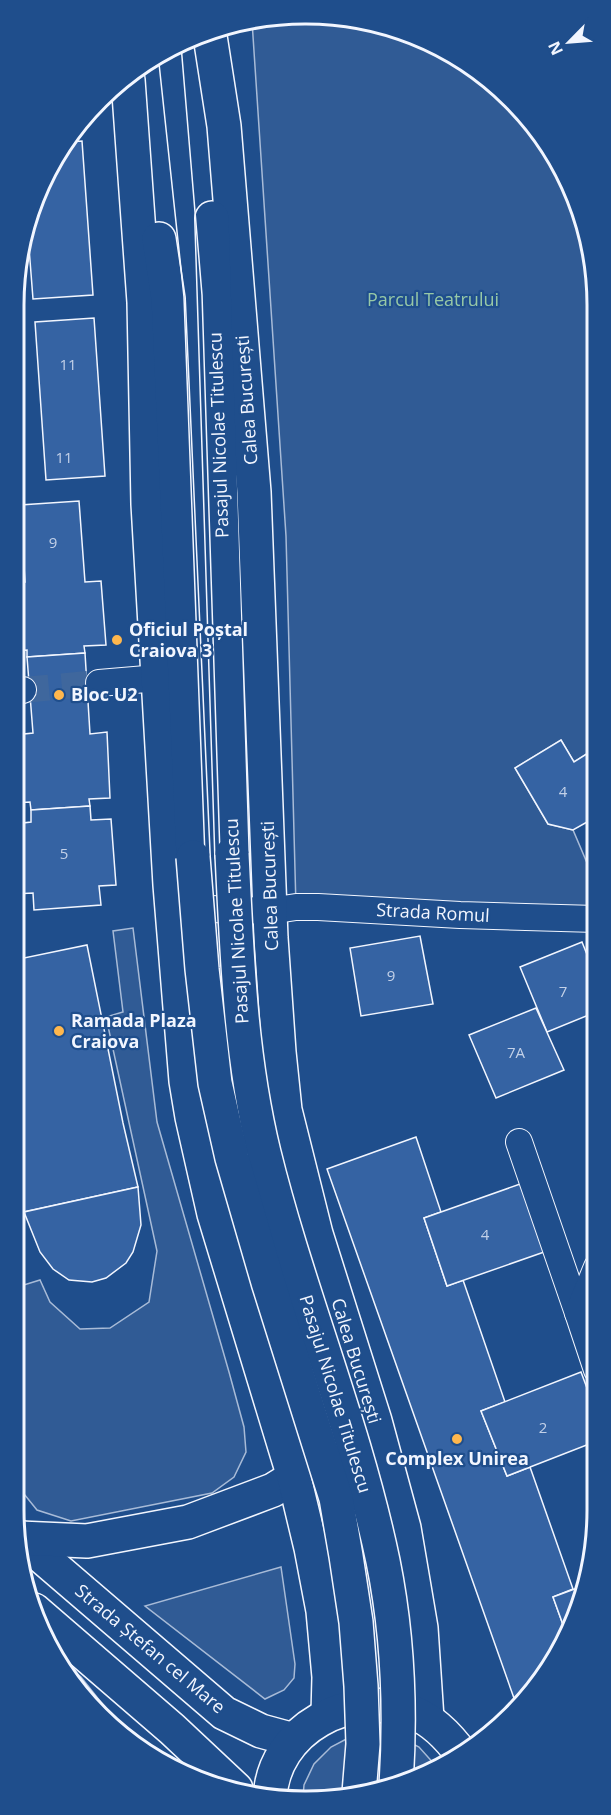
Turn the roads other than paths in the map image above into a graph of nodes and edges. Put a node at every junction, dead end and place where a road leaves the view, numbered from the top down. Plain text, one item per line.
1 (209, 41) edge
2 (210, 41) edge
3 (136, 81) edge
4 (129, 86) edge
5 (158, 678) junction
6 (99, 683) tunnel mouth
7 (172, 908) junction
8 (270, 911) junction
9 (587, 919) edge
10 (519, 1142) dead end
11 (587, 1291) edge
12 (578, 1313) junction
13 (587, 1340) edge
14 (294, 1477) junction
15 (26, 1537) edge
16 (26, 1542) edge
17 (48, 1622) edge
18 (328, 1714) junction
19 (427, 1719) junction
20 (294, 1740) junction
21 (456, 1747) edge
22 (397, 1776) edge
23 (225, 1779) edge
24 (360, 1786) edge
25 (270, 1789) edge

1 - 22 main road, Pasajul Nicolae Titulescu, bridge
2 - 8 main road, Calea București
3 - 24 main road, Pasajul Nicolae Titulescu, bridge
4 - 5 main road
5 - 6 street
5 - 7 main road
7 - 8 street, Strada Romul
7 - 14 main road
8 - 9 street, Strada Romul
8 - 19 main road, Calea București
10 - 12 street
11 - 12 street
12 - 13 street
14 - 15 main road
14 - 18 main road
16 - 20 main road, Strada Ștefan cel Mare
17 - 23 main road
18 - 19 main road
18 - 20 main road
19 - 21 main road
20 - 25 main road

